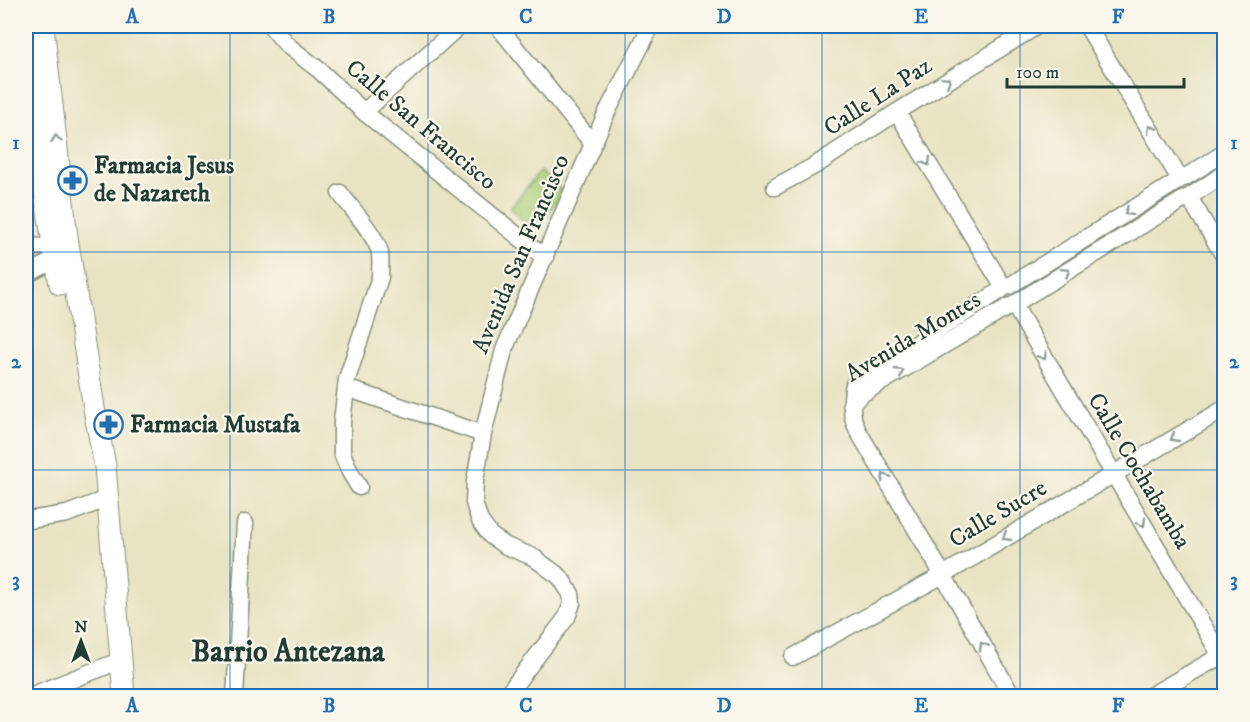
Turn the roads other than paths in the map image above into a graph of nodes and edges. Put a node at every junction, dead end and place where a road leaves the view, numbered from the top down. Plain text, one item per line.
1 (43, 26) edge
2 (271, 26) edge
3 (459, 26) edge
4 (498, 26) edge
5 (651, 26) edge
6 (1037, 26) edge
7 (1087, 26) edge
8 (26, 44) edge
9 (364, 112) junction
10 (897, 112) junction
11 (593, 144) junction
12 (1224, 153) edge
13 (1224, 174) edge
14 (1181, 180) junction
15 (775, 187) dead end
16 (340, 193) dead end
17 (1189, 196) junction
18 (26, 247) edge
19 (62, 252) junction
20 (1224, 256) edge
21 (545, 258) junction
22 (26, 275) edge
23 (1004, 288) junction
24 (1013, 305) junction
25 (346, 388) junction
26 (851, 404) junction
27 (1224, 409) edge
28 (483, 434) junction
29 (1113, 474) junction
30 (359, 487) dead end
31 (98, 502) junction
32 (26, 519) edge
33 (245, 523) dead end
34 (943, 574) junction
35 (793, 657) dead end
36 (1223, 657) edge
37 (114, 663) junction
38 (30, 696) edge
39 (116, 696) edge
40 (124, 696) edge
41 (235, 696) edge
42 (506, 696) edge
43 (1012, 696) edge
44 (1150, 696) edge

19 -> 1 main road
2 - 9 street, Calle San Francisco
3 - 9 street
4 - 11 street
5 - 11 street, Avenida San Francisco
10 -> 6 street, Calle La Paz
14 -> 7 street
8 - 19 main road
9 - 21 street, Calle San Francisco
10 - 15 street, Calle La Paz
10 -> 23 street
11 - 21 street, Avenida San Francisco
12 - 14 street, Avenida Montes
13 - 17 street, Avenida Montes
14 - 17 street
14 -> 23 street, Avenida Montes
16 - 25 street
17 - 20 street
24 -> 17 street, Avenida Montes
18 - 19 street
19 - 22 street
19 - 31 main road
19 - 40 main road
21 - 28 street, Avenida San Francisco
23 - 24 street, Calle Cochabamba
23 - 26 street, Avenida Montes
26 -> 24 street, Avenida Montes
24 -> 29 street, Calle Cochabamba
25 - 28 street
25 - 30 street
34 -> 26 street
27 -> 29 street, Calle Sucre
28 - 42 street, Avenida San Francisco
29 -> 34 street, Calle Sucre
29 -> 36 street, Calle Cochabamba
31 - 32 street
31 - 37 main road
33 - 41 street
34 - 35 street, Calle Sucre
43 -> 34 street
36 - 44 street
37 - 38 street
37 - 39 main road

